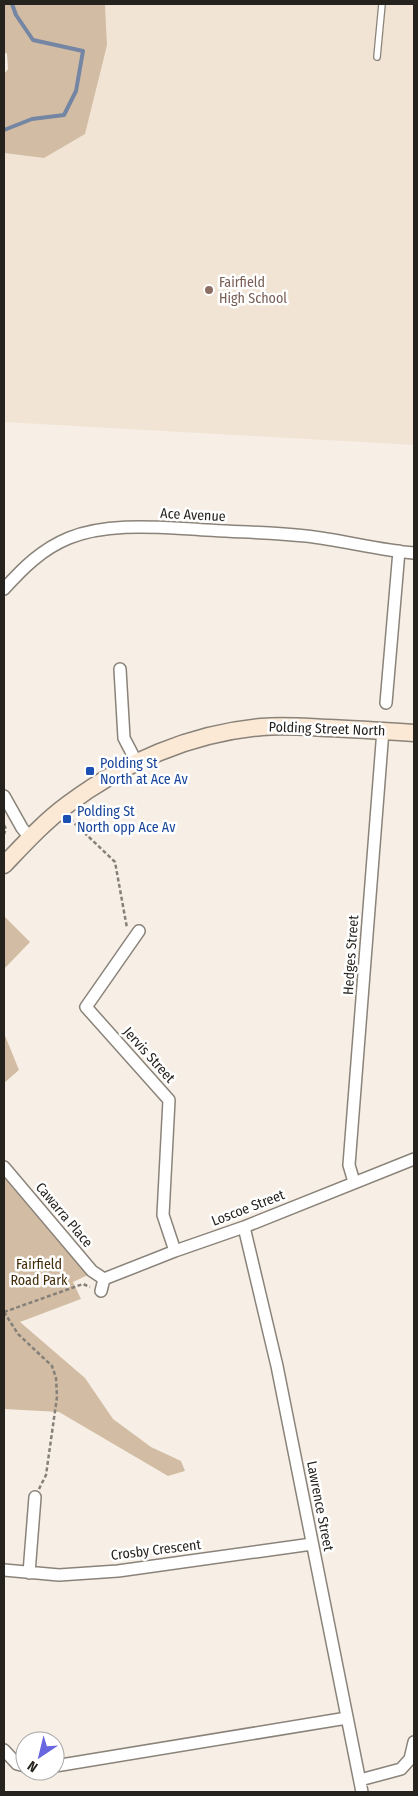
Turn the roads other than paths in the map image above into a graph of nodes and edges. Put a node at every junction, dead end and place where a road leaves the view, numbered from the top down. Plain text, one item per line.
1 (382, 4) edge
2 (377, 57) dead end
3 (399, 551) junction
4 (414, 552) edge
5 (4, 589) edge
6 (120, 670) dead end
7 (386, 702) dead end
8 (383, 730) junction
9 (414, 733) edge
10 (137, 763) junction
11 (4, 796) edge
12 (30, 838) junction
13 (4, 865) edge
14 (139, 931) dead end
15 (414, 1159) edge
16 (4, 1167) edge
17 (354, 1182) junction
18 (244, 1227) junction
19 (175, 1251) junction
20 (102, 1285) joint
21 (36, 1496) dead end
22 (312, 1544) junction
23 (4, 1570) edge
24 (29, 1573) junction
25 (347, 1718) junction
26 (414, 1742) edge
27 (4, 1750) edge
28 (15, 1762) edge
29 (65, 1764) edge
30 (360, 1780) junction
31 (362, 1792) edge

1 - 2 lane
3 - 4 street, Ace Avenue
3 - 5 street, Ace Avenue
3 - 7 street
6 - 10 street
8 - 9 main road, Polding Street North
8 - 10 main road, Polding Street North
8 - 17 street, Hedges Street
10 - 12 main road, Polding Street North
11 - 12 street
12 - 13 main road, Polding Street North
14 - 19 street, Jervis Street
15 - 17 street, Loscoe Street
16 - 20 street, Cawarra Place
17 - 18 street, Loscoe Street
18 - 19 street, Loscoe Street
18 - 22 street, Lawrence Street
19 - 20 street, Loscoe Street
21 - 24 street
22 - 24 street, Crosby Crescent
22 - 25 street, Lawrence Street
23 - 24 street, Crosby Crescent
25 - 29 street
25 - 30 street, Lawrence Street
26 - 30 street
27 - 28 street
30 - 31 street, Lawrence Street

